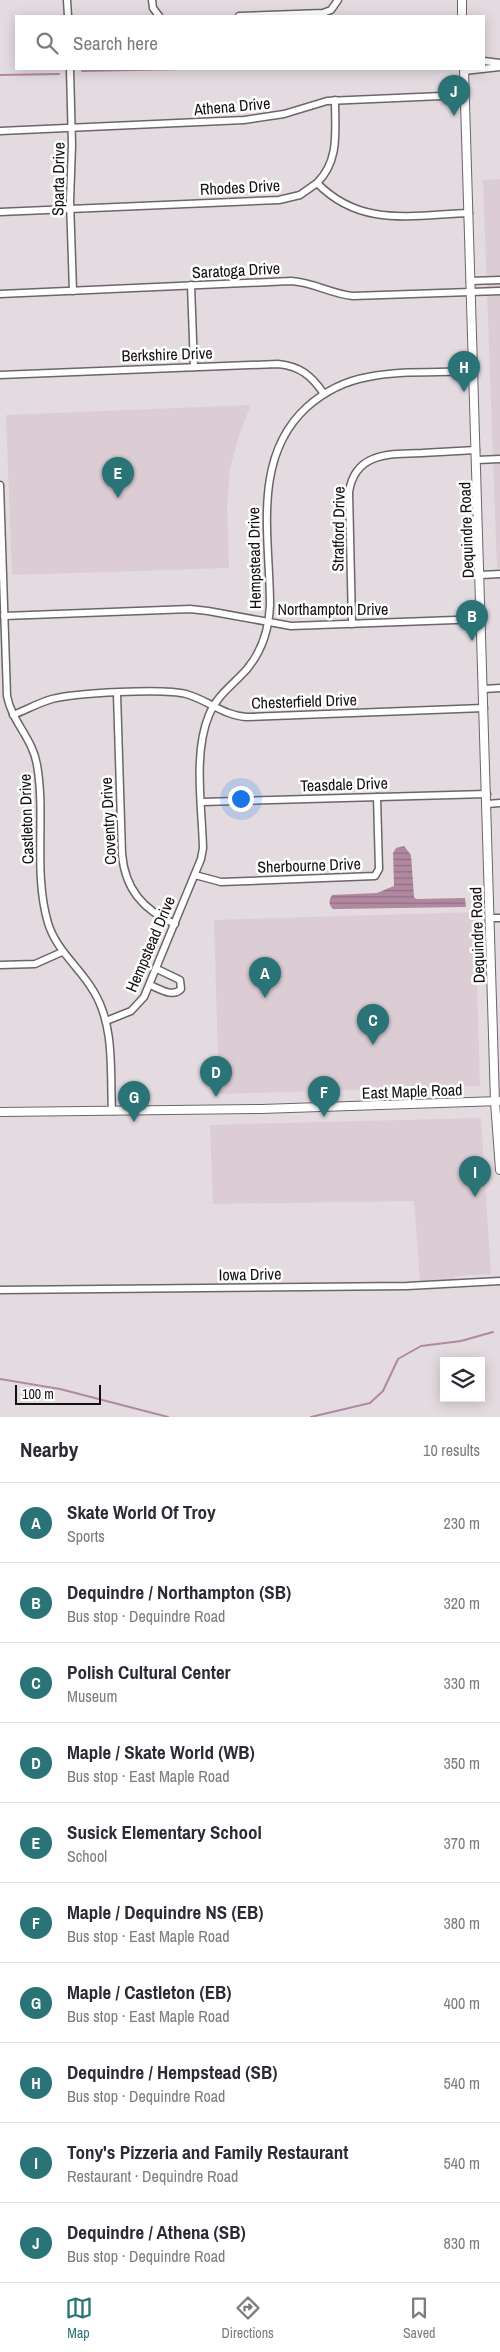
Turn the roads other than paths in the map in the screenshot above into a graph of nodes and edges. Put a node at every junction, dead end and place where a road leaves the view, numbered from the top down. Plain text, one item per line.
1 (67, 0) edge
2 (152, 0) edge
3 (462, 0) edge
4 (337, 3) edge
5 (68, 15) edge
6 (158, 15) edge
7 (267, 15) edge
8 (462, 15) edge
9 (485, 62) edge
10 (500, 63) edge
11 (500, 67) edge
12 (485, 68) edge
13 (70, 70) edge
14 (464, 70) edge
15 (465, 95) junction
16 (334, 100) junction
17 (72, 128) junction
18 (0, 131) edge
19 (317, 184) junction
20 (70, 209) junction
21 (0, 212) edge
22 (469, 213) junction
23 (500, 280) edge
24 (470, 281) junction
25 (190, 286) junction
26 (73, 291) junction
27 (500, 291) edge
28 (471, 292) junction
29 (0, 294) edge
30 (194, 367) junction
31 (474, 371) junction
32 (0, 376) edge
33 (324, 394) junction
34 (476, 450) junction
35 (477, 460) junction
36 (500, 460) edge
37 (0, 485) edge
38 (1, 546) edge
39 (500, 574) edge
40 (480, 575) junction
41 (4, 616) junction
42 (482, 619) junction
43 (268, 623) junction
44 (352, 624) junction
45 (500, 688) edge
46 (484, 689) junction
47 (117, 694) junction
48 (214, 706) junction
49 (484, 708) junction
50 (13, 716) junction
51 (487, 794) junction
52 (377, 797) junction
53 (202, 802) junction
54 (500, 803) edge
55 (487, 804) junction
56 (194, 875) junction
57 (490, 918) junction
58 (500, 918) edge
59 (174, 924) junction
60 (62, 952) junction
61 (0, 965) edge
62 (156, 969) junction
63 (150, 985) junction
64 (106, 1021) junction
65 (498, 1102) edge
66 (112, 1111) junction
67 (0, 1112) edge
68 (500, 1170) edge
69 (500, 1281) edge
70 (0, 1290) edge

1 - 5 street
2 - 6 street
3 - 8 main road
4 - 7 street
9 - 10 street
11 - 12 street
13 - 17 street, Sparta Drive
14 - 15 main road, Dequindre Road
15 - 16 street, Athena Drive
15 - 22 main road, Dequindre Road
16 - 17 street, Athena Drive
16 - 19 street
17 - 18 street, Athena Drive
17 - 20 street, Sparta Drive
19 - 20 street, Rhodes Drive
19 - 22 street
20 - 21 street, Rhodes Drive
20 - 26 street, Sparta Drive
22 - 24 main road, Dequindre Road
23 - 24 street
24 - 28 main road, Dequindre Road
25 - 26 street, Saratoga Drive
25 - 28 street, Saratoga Drive
25 - 30 street
26 - 29 street, Saratoga Drive
27 - 28 street, Saratoga Drive
28 - 31 main road, Dequindre Road
30 - 32 street, Berkshire Drive
30 - 33 street, Berkshire Drive
31 - 33 street, Hempstead Drive
31 - 34 main road, Dequindre Road
33 - 43 street, Hempstead Drive
34 - 35 main road, Dequindre Road
34 - 44 street, Stratford Drive
35 - 36 street
35 - 40 main road, Dequindre Road
37 - 38 street, Castleton Drive
38 - 41 street, Castleton Drive
39 - 40 street
40 - 42 main road, Dequindre Road
41 - 43 street, Northampton Drive
41 - 50 street, Castleton Drive
42 - 44 street, Northampton Drive
42 - 46 main road, Dequindre Road
43 - 44 street, Northampton Drive
43 - 48 street, Hempstead Drive
45 - 46 street
46 - 49 main road, Dequindre Road
47 - 48 street, Chesterfield Drive
47 - 50 street, Chesterfield Drive
47 - 59 street, Coventry Drive
48 - 49 street, Chesterfield Drive
48 - 53 street, Hempstead Drive
49 - 51 main road, Dequindre Road
50 - 60 street, Castleton Drive
51 - 52 street, Teasdale Drive
51 - 55 main road, Dequindre Road
52 - 53 street, Teasdale Drive
52 - 56 street, Sherbourne Drive
53 - 56 street, Hempstead Drive
54 - 55 street
55 - 57 main road, Dequindre Road
56 - 59 street, Hempstead Drive
57 - 58 street
57 - 65 main road, Dequindre Road
59 - 62 street, Hempstead Drive
60 - 61 street
60 - 64 street, Castleton Drive
62 - 63 street, Hempstead Drive
62 - 63 street
63 - 64 street, Hempstead Drive
64 - 66 street, Castleton Drive
65 - 66 main road, East Maple Road
65 - 68 main road, Dequindre Road
66 - 67 main road, East Maple Road
69 - 70 street, Iowa Drive

